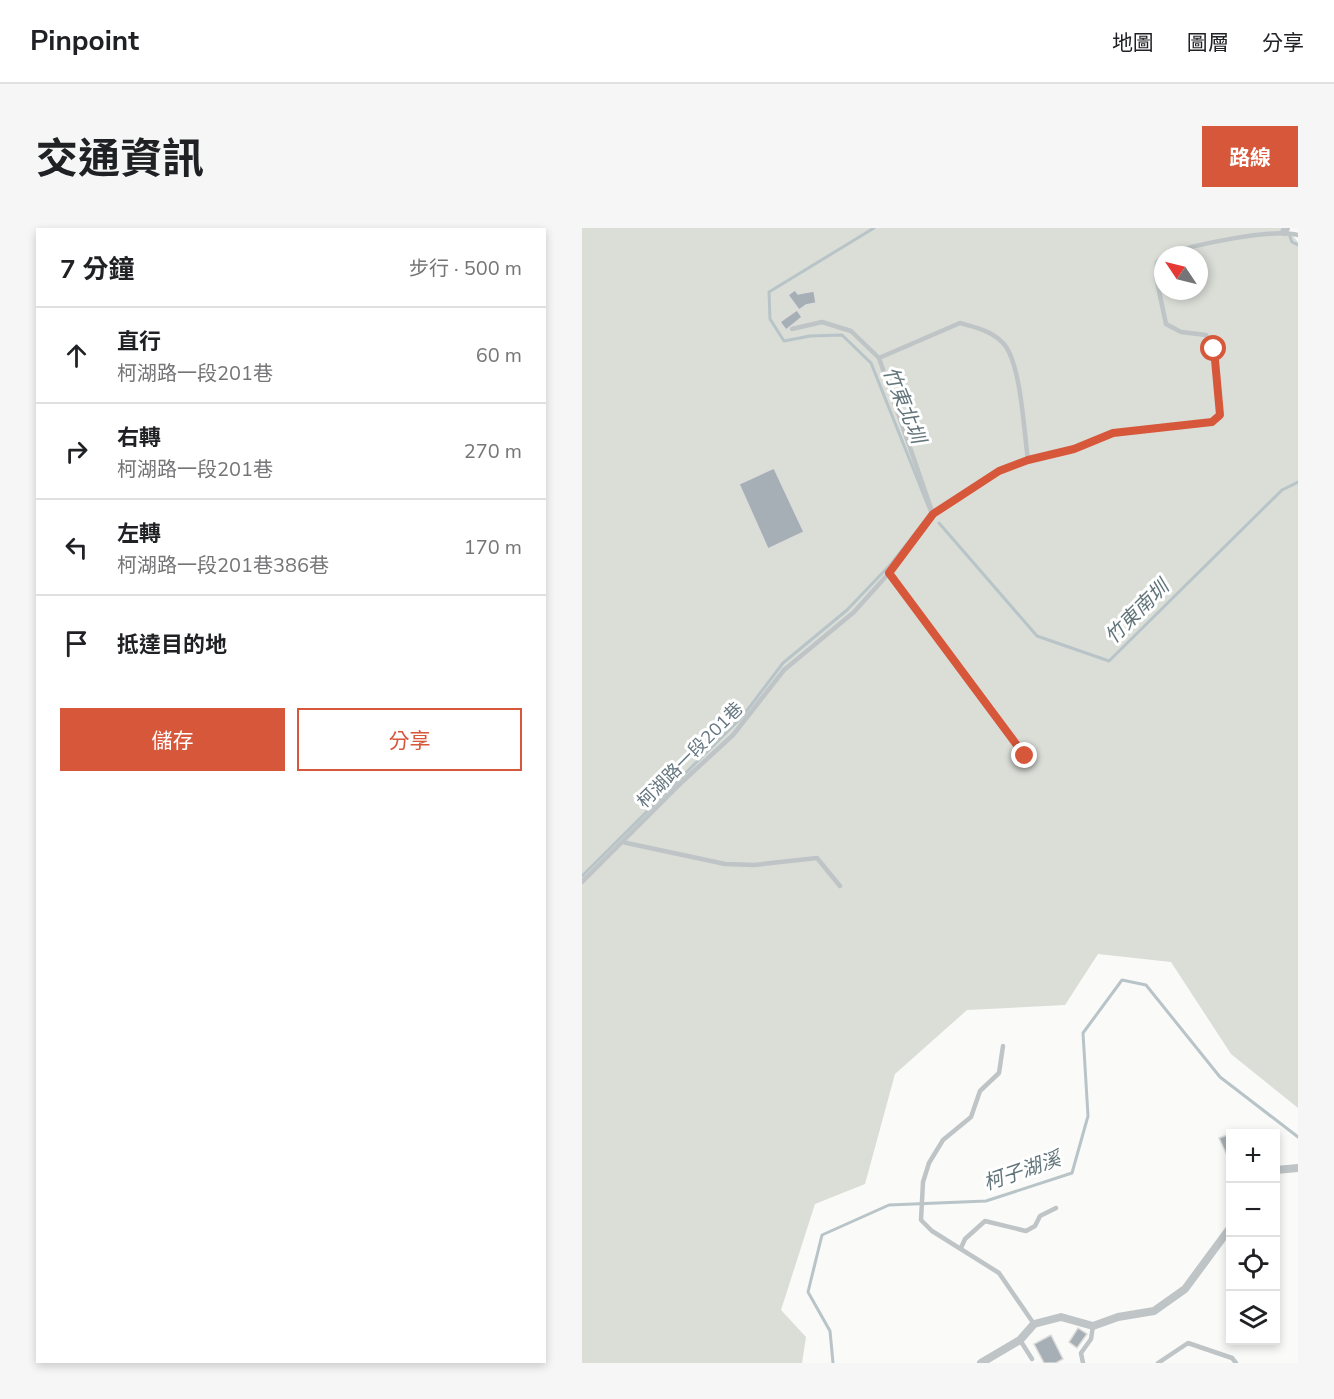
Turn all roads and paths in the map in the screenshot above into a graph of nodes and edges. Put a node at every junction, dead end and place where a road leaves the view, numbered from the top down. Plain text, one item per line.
1 (1285, 230) edge
2 (1298, 234) edge
3 (1204, 246) edge
4 (1161, 300) edge
5 (792, 329) dead end
6 (879, 358) junction
7 (1028, 460) junction
8 (933, 514) junction
9 (889, 573) junction
10 (1025, 756) dead end
11 (622, 842) junction
12 (582, 882) edge
13 (840, 886) dead end
14 (1002, 1046) dead end
15 (1298, 1168) edge
16 (1280, 1170) edge
17 (1056, 1208) dead end
18 (1226, 1233) edge
19 (961, 1248) junction
20 (1034, 1324) junction
21 (1093, 1326) junction
22 (1020, 1340) junction
23 (1032, 1359) dead end
24 (981, 1363) edge
25 (1083, 1363) edge
26 (1158, 1363) edge
27 (1236, 1363) edge

1 - 2 lane, 柯湖路一段201巷
1 - 3 lane, 柯湖路一段201巷
4 - 7 lane, 柯湖路一段201巷
5 - 6 lane
6 - 7 lane
6 - 8 lane
7 - 8 lane, 柯湖路一段201巷
8 - 9 lane, 柯湖路一段201巷
9 - 10 lane
9 - 11 lane, 柯湖路一段201巷
11 - 12 lane, 柯湖路一段201巷
11 - 13 lane
14 - 19 lane
15 - 16 street
17 - 19 lane
18 - 21 street
19 - 20 lane
20 - 21 street
20 - 22 street
21 - 25 lane
22 - 23 lane
22 - 24 street
26 - 27 lane

